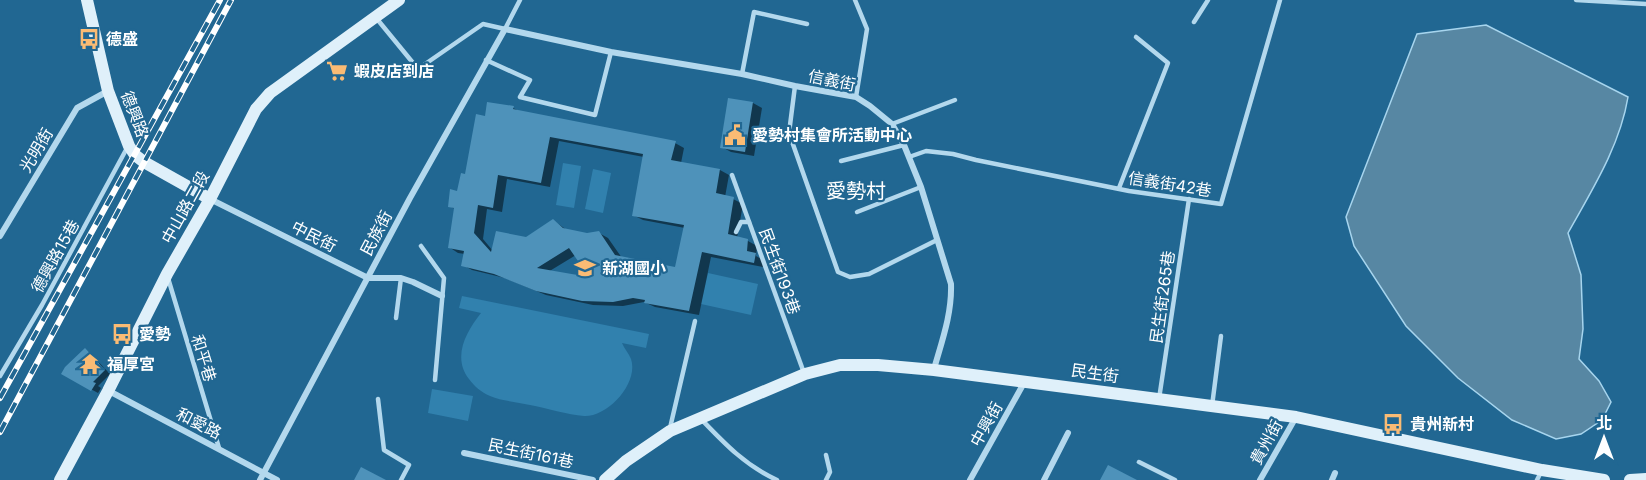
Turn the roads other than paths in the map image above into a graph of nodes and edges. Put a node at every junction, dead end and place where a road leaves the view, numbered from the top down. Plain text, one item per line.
1 (87, 0) edge
2 (399, 0) edge
3 (520, 0) edge
4 (855, 0) edge
5 (1208, 0) edge
6 (1280, 0) edge
7 (1577, 0) edge
8 (1646, 4) edge
9 (376, 17) junction
10 (1194, 22) dead end
11 (807, 24) dead end
12 (505, 29) junction
13 (1136, 37) dead end
14 (610, 52) junction
15 (486, 60) junction
16 (742, 74) junction
17 (795, 86) junction
18 (108, 91) junction
19 (856, 97) junction
20 (955, 100) dead end
21 (892, 124) junction
22 (904, 145) junction
23 (129, 146) junction
24 (909, 157) junction
25 (841, 161) dead end
26 (732, 175) dead end
27 (921, 188) junction
28 (1119, 188) junction
29 (210, 199) junction
30 (1189, 199) junction
31 (857, 212) dead end
32 (749, 222) junction
33 (736, 232) dead end
34 (0, 236) edge
35 (937, 240) junction
36 (421, 246) dead end
37 (167, 274) junction
38 (368, 278) junction
39 (401, 278) junction
40 (442, 296) junction
41 (396, 318) dead end
42 (695, 321) dead end
43 (1221, 336) dead end
44 (934, 370) junction
45 (805, 375) junction
46 (0, 376) edge
47 (435, 380) dead end
48 (1025, 381) junction
49 (108, 390) junction
50 (378, 399) dead end
51 (1159, 399) junction
52 (1212, 406) junction
53 (1296, 417) junction
54 (700, 418) junction
55 (670, 431) junction
56 (1068, 433) dead end
57 (219, 448) junction
58 (464, 453) dead end
59 (826, 455) dead end
60 (1139, 462) dead end
61 (263, 473) junction
62 (1335, 473) dead end
63 (1540, 475) edge
64 (1646, 479) edge
65 (60, 480) edge
66 (260, 480) edge
67 (278, 480) edge
68 (401, 480) edge
69 (592, 480) edge
70 (605, 480) edge
71 (777, 480) edge
72 (826, 480) edge
73 (970, 480) edge
74 (1044, 480) edge
75 (1175, 480) edge
76 (1260, 480) edge
77 (1332, 480) edge
78 (1604, 480) edge
79 (1630, 480) edge

1 - 18 street, 德興路
2 - 9 street, 中山路二段
3 - 12 lane, 民族街
4 - 19 lane
5 - 10 lane
6 - 30 lane, 信義街42巷
7 - 8 lane
9 - 12 lane
9 - 29 street, 中山路二段
11 - 16 lane
12 - 14 street, 信義街
12 - 15 street, 民族街
13 - 28 lane
14 - 15 lane
14 - 16 street, 信義街
15 - 38 street, 民族街
16 - 17 street, 信義街
17 - 19 street, 信義街
17 - 35 lane
18 - 23 street, 德興路
18 - 34 street, 光明街
19 - 21 street, 信義街
20 - 21 lane
21 - 22 street, 信義街
22 - 24 street, 信義街
22 - 25 lane
23 - 29 street, 德興路
23 - 46 lane, 德興路15巷
24 - 27 street, 信義街
24 - 28 lane, 信義街42巷
26 - 32 lane, 民生街193巷
27 - 31 lane
27 - 35 street, 信義街
28 - 30 lane, 信義街42巷
29 - 37 street, 中山路二段
29 - 38 street, 中民街
30 - 51 lane, 民生街265巷
32 - 33 lane
32 - 45 lane, 民生街193巷
35 - 44 street, 信義街
36 - 40 lane
37 - 49 street, 中山路二段
37 - 57 lane, 和平巷
38 - 39 street, 中民街
38 - 61 street, 民族街
39 - 40 street, 中民街
39 - 41 lane
40 - 47 lane
42 - 55 lane
43 - 52 lane
44 - 45 street, 民生街
44 - 48 street, 民生街
45 - 54 street, 民生街
48 - 51 street, 民生街
48 - 73 street, 中興街
49 - 57 street, 和愛路
49 - 65 street, 中山路二段
50 - 68 lane
51 - 52 street, 民生街
52 - 53 street, 民生街
53 - 63 street, 民生街
53 - 76 street, 貴州街
54 - 55 street, 民生街
54 - 71 lane
55 - 70 street, 民生街
56 - 74 street
57 - 61 street, 和愛路
58 - 69 street, 民生街161巷
59 - 72 lane
60 - 75 lane
61 - 66 street, 民族街
61 - 67 street, 和愛路
62 - 77 street
63 - 78 street, 民生街
64 - 79 street

